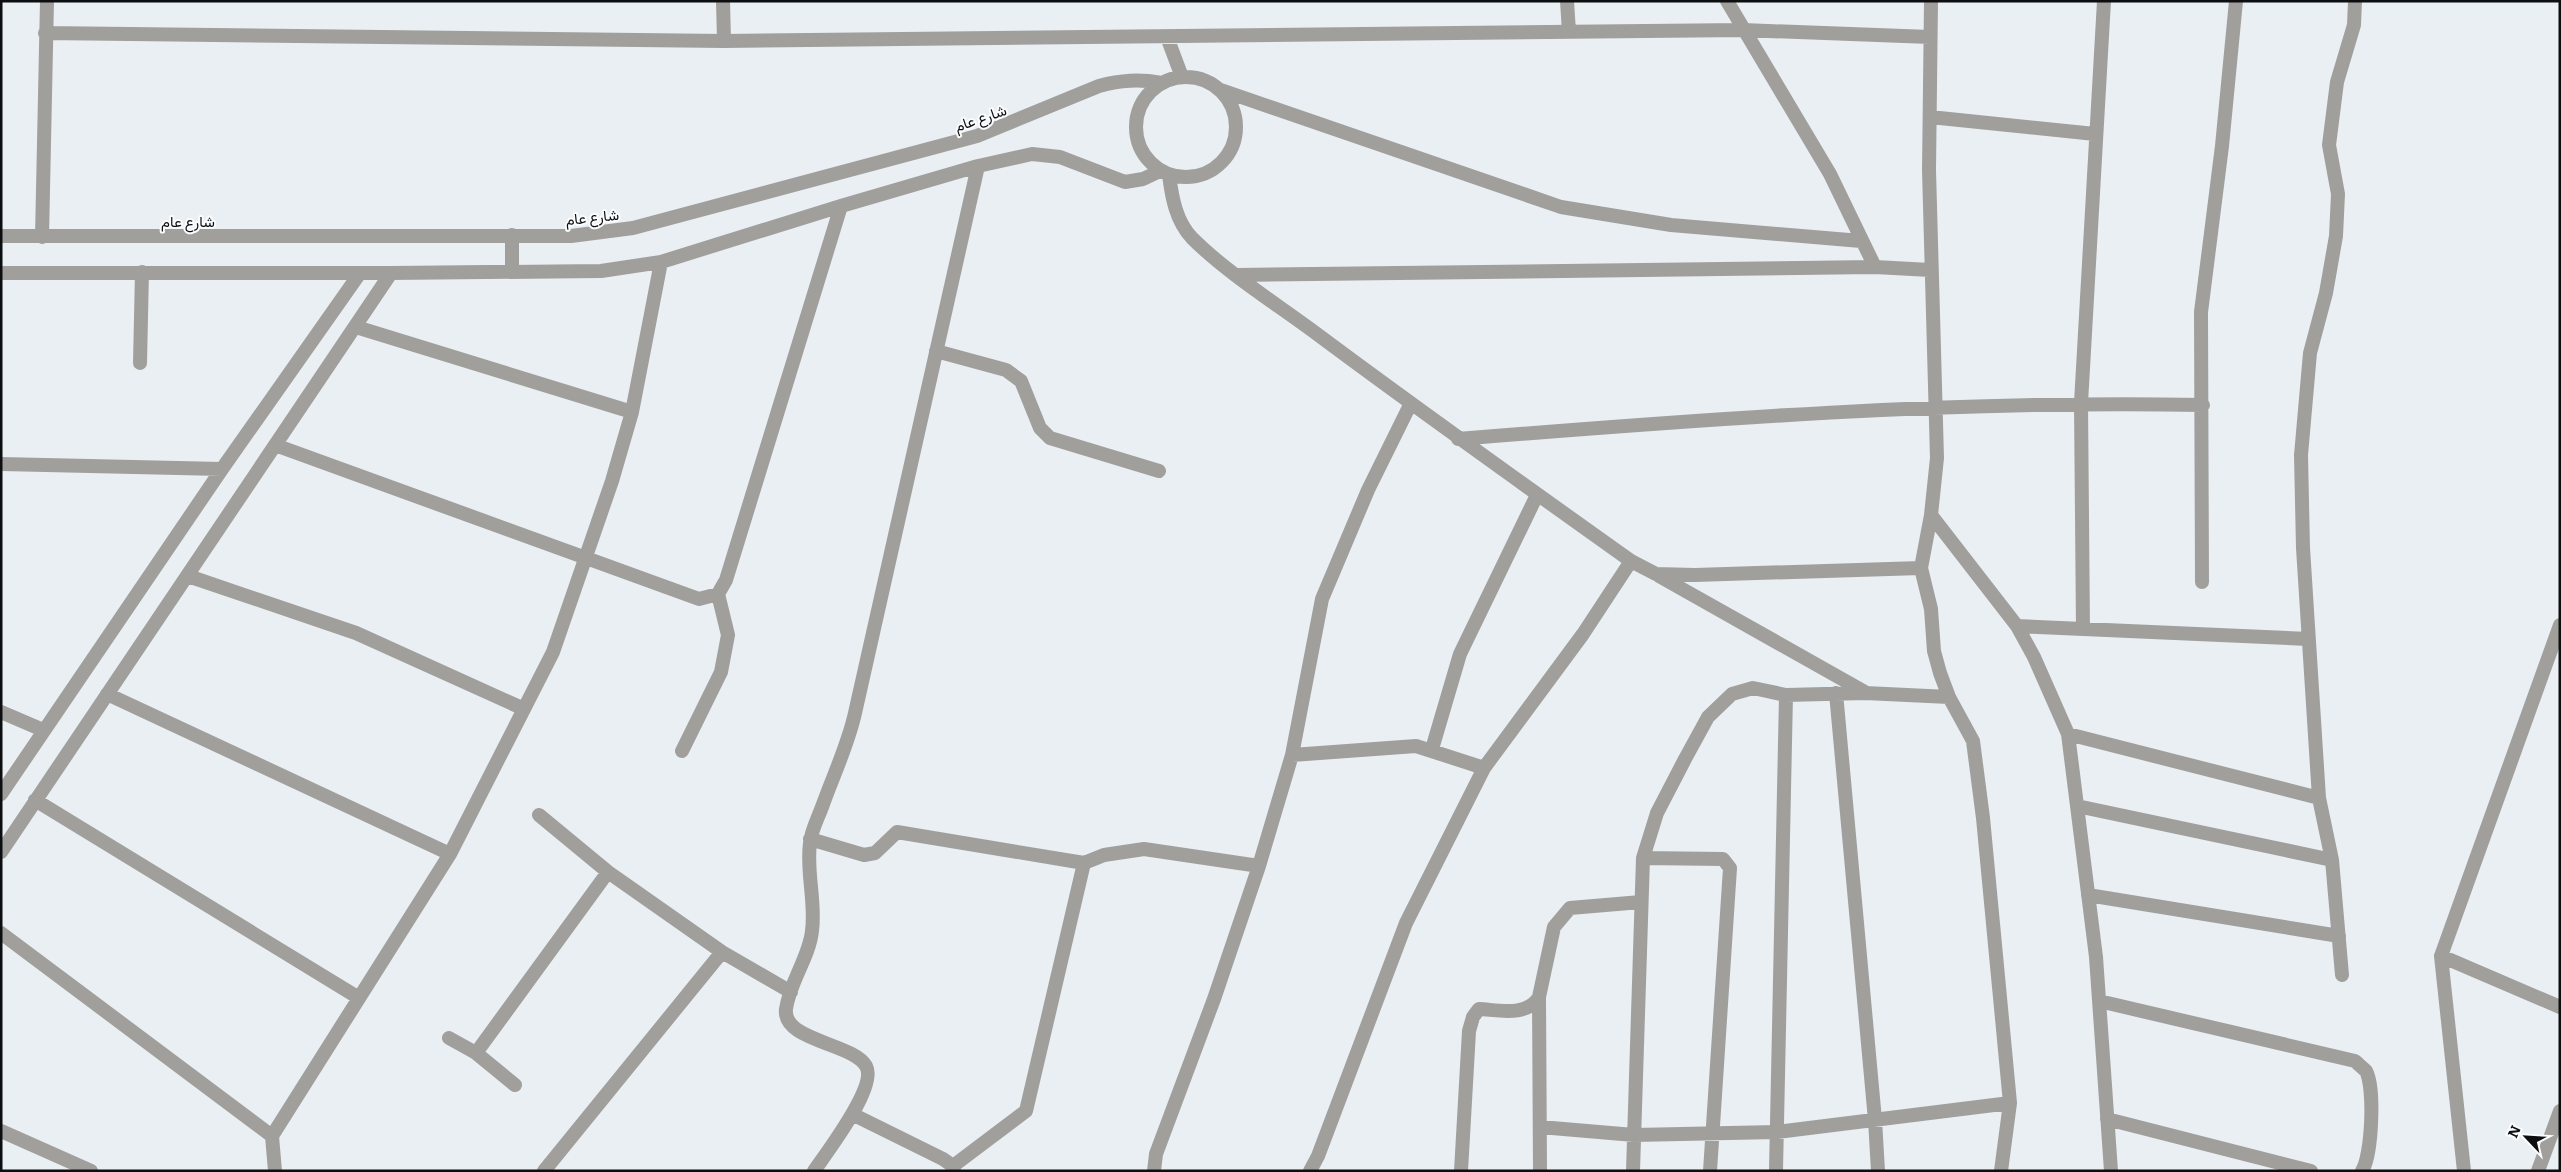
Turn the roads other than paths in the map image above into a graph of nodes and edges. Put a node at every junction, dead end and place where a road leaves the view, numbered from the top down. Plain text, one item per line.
1 (47, 1) edge
2 (723, 1) edge
3 (1567, 1) edge
4 (1727, 1) edge
5 (1931, 1) edge
6 (2104, 1) edge
7 (2236, 1) edge
8 (2355, 1) edge
9 (1743, 30) junction
10 (1570, 32) junction
11 (45, 34) junction
12 (1167, 36) junction
13 (1930, 37) junction
14 (724, 41) junction
15 (1182, 77) junction
16 (1162, 83) junction
17 (1221, 90) junction
18 (1930, 117) junction
19 (2095, 134) junction
20 (978, 166) junction
21 (1164, 173) junction
22 (841, 206) junction
23 (512, 235) junction
24 (1, 236) edge
25 (42, 236) junction
26 (1861, 241) junction
27 (661, 262) junction
28 (1875, 267) junction
29 (512, 270) junction
30 (1930, 270) junction
31 (142, 272) junction
32 (1, 273) edge
33 (360, 273) junction
34 (391, 273) junction
35 (1238, 275) junction
36 (356, 326) junction
37 (936, 351) junction
38 (140, 363) dead end
39 (2081, 403) junction
40 (1410, 405) junction
41 (2203, 405) junction
42 (1937, 408) junction
43 (632, 412) junction
44 (1458, 439) junction
45 (275, 445) junction
46 (1, 464) edge
47 (222, 469) junction
48 (1159, 471) dead end
49 (1537, 495) junction
50 (1931, 515) junction
51 (586, 557) junction
52 (1630, 561) junction
53 (1921, 568) junction
54 (1656, 574) junction
55 (188, 576) junction
56 (2202, 582) dead end
57 (718, 594) junction
58 (2560, 625) edge
59 (2017, 626) junction
60 (2083, 630) junction
61 (2308, 639) junction
62 (1865, 693) junction
63 (107, 694) junction
64 (1836, 694) junction
65 (1786, 695) junction
66 (1949, 697) junction
67 (524, 709) junction
68 (1, 712) edge
69 (43, 730) junction
70 (2068, 734) junction
71 (1432, 749) junction
72 (682, 751) dead end
73 (1292, 755) junction
74 (1484, 768) junction
75 (1, 794) edge
76 (2319, 798) junction
77 (35, 800) junction
78 (2077, 806) junction
79 (539, 815) dead end
80 (810, 840) junction
81 (1, 852) edge
82 (450, 854) junction
83 (1642, 858) junction
84 (2332, 860) junction
85 (1084, 864) junction
86 (1259, 866) junction
87 (608, 872) junction
88 (2088, 895) junction
89 (1641, 902) junction
90 (1, 933) edge
91 (2339, 936) junction
92 (722, 952) junction
93 (2441, 956) junction
94 (2342, 975) dead end
95 (791, 992) junction
96 (1539, 997) junction
97 (359, 998) junction
98 (2099, 1001) junction
99 (2560, 1007) edge
100 (449, 1038) dead end
101 (476, 1053) junction
102 (515, 1085) dead end
103 (2010, 1103) junction
104 (2560, 1111) edge
105 (852, 1114) junction
106 (2107, 1119) junction
107 (1875, 1120) junction
108 (1540, 1127) junction
109 (1, 1131) edge
110 (1777, 1132) junction
111 (1712, 1134) junction
112 (1634, 1135) junction
113 (272, 1136) junction
114 (953, 1168) edge
115 (91, 1171) edge
116 (275, 1171) edge
117 (544, 1171) edge
118 (814, 1171) edge
119 (1154, 1171) edge
120 (1310, 1171) edge
121 (1461, 1171) edge
122 (1540, 1171) edge
123 (1633, 1171) edge
124 (1710, 1171) edge
125 (1776, 1171) edge
126 (1878, 1171) edge
127 (2001, 1171) edge
128 (2111, 1171) edge
129 (2311, 1171) edge
130 (2362, 1171) edge
131 (2464, 1171) edge
132 (2538, 1171) edge

1 - 11 street
2 - 14 street
3 - 10 street
4 - 9 street
5 - 13 street
6 - 19 street
7 - 41 street
8 - 61 street
9 - 10 street
9 - 13 street
9 - 26 street
10 - 12 street
11 - 14 street
11 - 25 street
12 - 14 street
12 - 15 street
13 - 18 street
15 - 16 street
15 - 17 street
16 - 21 street
16 - 23 street, شارع عام
17 - 21 street
17 - 26 street
18 - 19 street
18 - 30 street
19 - 39 street
20 - 21 street
20 - 22 street
20 - 37 street
21 - 35 street
22 - 27 street
22 - 57 street
23 - 25 street, شارع عام
23 - 29 street
24 - 25 street, شارع عام
26 - 28 street
27 - 29 street
27 - 43 street
28 - 30 street
28 - 35 street
29 - 34 street
30 - 42 street
31 - 32 street
31 - 33 street
31 - 38 street
33 - 34 street
33 - 47 street
34 - 36 street
35 - 40 street
36 - 43 street
36 - 45 street
37 - 48 street
37 - 80 street
39 - 41 street
39 - 42 street
39 - 60 street
40 - 44 street
40 - 73 street
41 - 56 street
42 - 44 street
42 - 50 street
43 - 51 street
44 - 49 street
45 - 51 street
45 - 55 street
46 - 47 street
47 - 69 street
49 - 52 street
49 - 71 street
50 - 53 street
50 - 59 street
51 - 57 street
51 - 67 street
52 - 54 street
52 - 74 street
53 - 54 street
53 - 66 street
54 - 62 street
55 - 63 street
55 - 67 street
57 - 72 street
58 - 93 street
59 - 60 street
59 - 70 street
60 - 61 street
61 - 76 street
62 - 64 street
62 - 66 street
63 - 77 street
63 - 82 street
64 - 65 street
64 - 107 street
65 - 83 street
65 - 110 street
66 - 103 street
67 - 82 street
68 - 69 street
69 - 75 street
70 - 76 street
70 - 78 street
71 - 73 street
71 - 74 street
73 - 86 street
74 - 120 street
76 - 84 street
77 - 81 street
77 - 97 street
78 - 84 street
78 - 88 street
79 - 87 street
80 - 85 street
80 - 95 street
82 - 97 street
83 - 89 street
83 - 111 street
84 - 91 street
85 - 86 street
85 - 114 street
86 - 119 street
87 - 92 street
87 - 101 street
88 - 91 street
88 - 98 street
89 - 96 street
89 - 112 street
90 - 113 street
91 - 94 street
92 - 95 street
92 - 117 street
93 - 99 street
93 - 131 street
95 - 105 street
96 - 108 street
96 - 121 street
97 - 113 street
98 - 106 street
98 - 130 street
100 - 101 street
101 - 102 street
103 - 107 street
103 - 127 street
104 - 132 street
105 - 114 street
105 - 118 street
106 - 128 street
106 - 129 street
107 - 110 street
107 - 126 street
108 - 112 street
108 - 122 street
109 - 115 street
110 - 111 street
110 - 125 street
111 - 112 street
111 - 124 street
112 - 123 street
113 - 116 street

